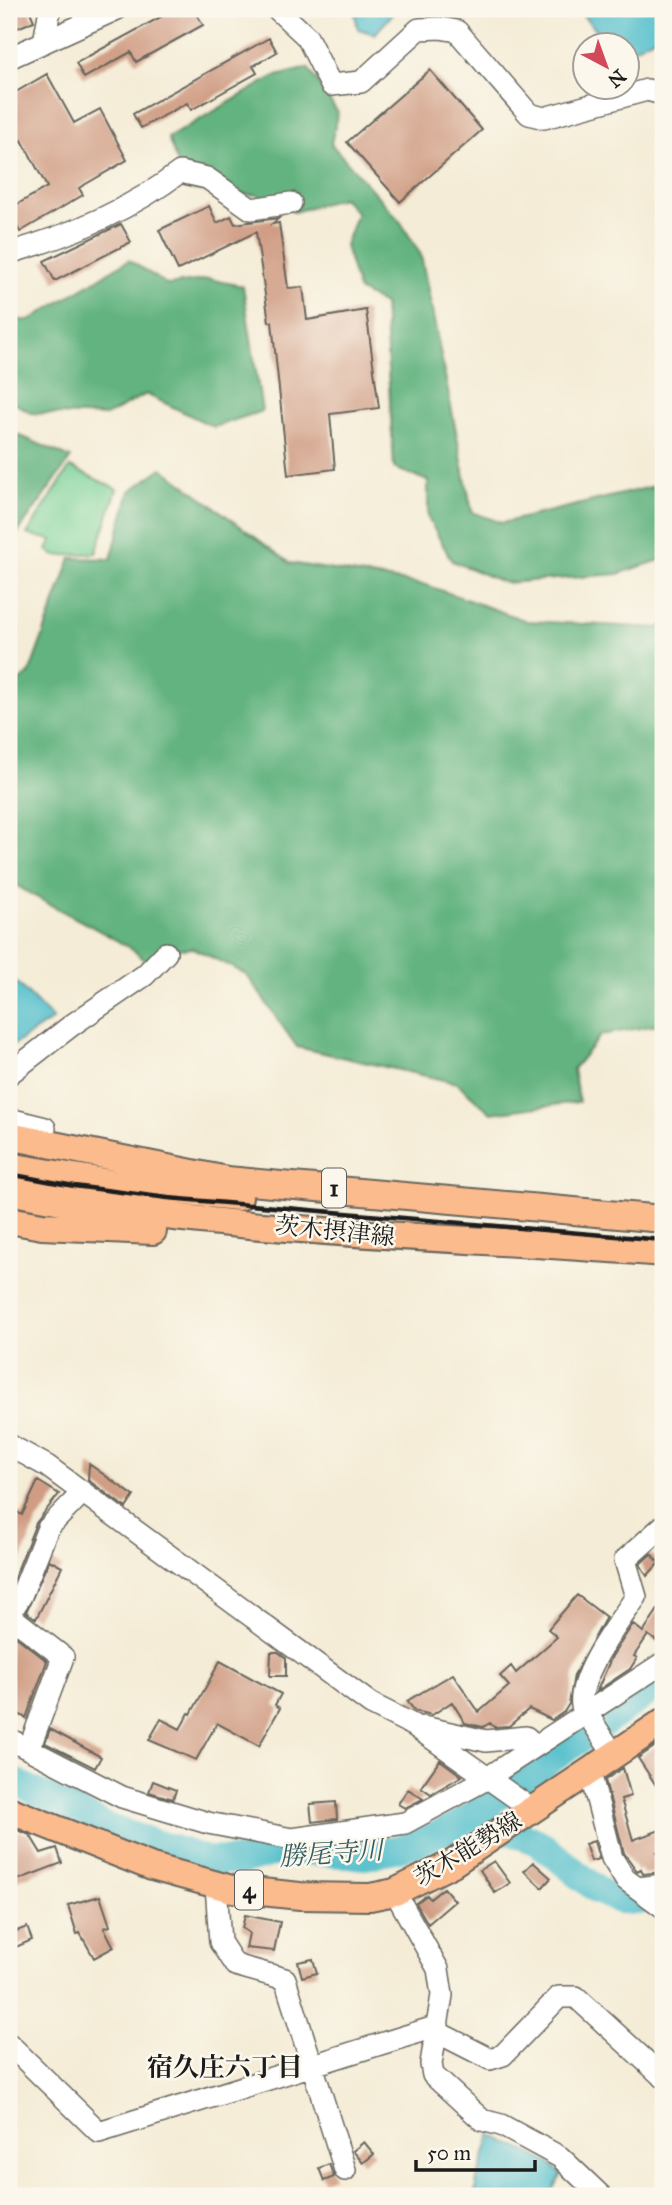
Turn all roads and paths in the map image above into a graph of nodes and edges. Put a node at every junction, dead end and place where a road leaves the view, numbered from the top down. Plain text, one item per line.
1 (50, 9) edge
2 (117, 9) edge
3 (278, 9) edge
4 (44, 42) junction
5 (9, 58) edge
6 (663, 94) edge
7 (291, 203) dead end
8 (9, 253) edge
9 (166, 953) dead end
10 (9, 1074) edge
11 (9, 1119) edge
12 (9, 1136) edge
13 (55, 1145) junction
14 (9, 1150) edge
15 (9, 1166) edge
16 (9, 1191) edge
17 (9, 1206) edge
18 (663, 1219) edge
19 (9, 1220) edge
20 (87, 1224) junction
21 (663, 1232) edge
22 (658, 1263) edge
23 (9, 1445) edge
24 (83, 1492) junction
25 (663, 1526) edge
26 (9, 1615) edge
27 (663, 1663) edge
28 (587, 1713) junction
29 (663, 1722) edge
30 (413, 1725) junction
31 (9, 1739) edge
32 (535, 1745) junction
33 (29, 1749) junction
34 (614, 1755) junction
35 (590, 1772) junction
36 (491, 1777) junction
37 (9, 1810) edge
38 (525, 1812) junction
39 (216, 1885) junction
40 (663, 1885) edge
41 (640, 1890) junction
42 (395, 1892) junction
43 (663, 1907) edge
44 (437, 2029) junction
45 (9, 2044) edge
46 (312, 2066) junction
47 (663, 2077) edge
48 (345, 2171) dead end
49 (601, 2196) edge

1 - 4 street
2 - 4 street
3 - 6 street
4 - 5 street
7 - 8 street
9 - 10 street
11 - 13 street
12 - 13 main road, 1
13 - 14 main road
13 - 18 main road, 1
15 - 21 main road, 茨木摂津線 / 1
16 - 22 main road, 茨木摂津線 / 1
17 - 20 main road, 1
19 - 20 main road, 1
20 - 22 main road, 1
23 - 24 street
24 - 26 street
24 - 30 street
25 - 28 street
26 - 33 street
27 - 28 street
28 - 32 street
28 - 34 street
29 - 34 main road, 茨木能勢線 / 4
30 - 32 street
30 - 36 street
31 - 33 street
32 - 36 street
33 - 36 street
34 - 35 main road, 茨木能勢線 / 4
35 - 38 main road, 茨木能勢線 / 4
35 - 41 street
36 - 38 street
37 - 39 main road, 茨木能勢線 / 4
38 - 42 main road, 茨木能勢線 / 4
39 - 42 main road, 茨木能勢線 / 4
39 - 46 street
40 - 41 street
41 - 43 street
42 - 44 street
44 - 46 street
44 - 47 street
44 - 49 street
45 - 46 street
46 - 48 street

